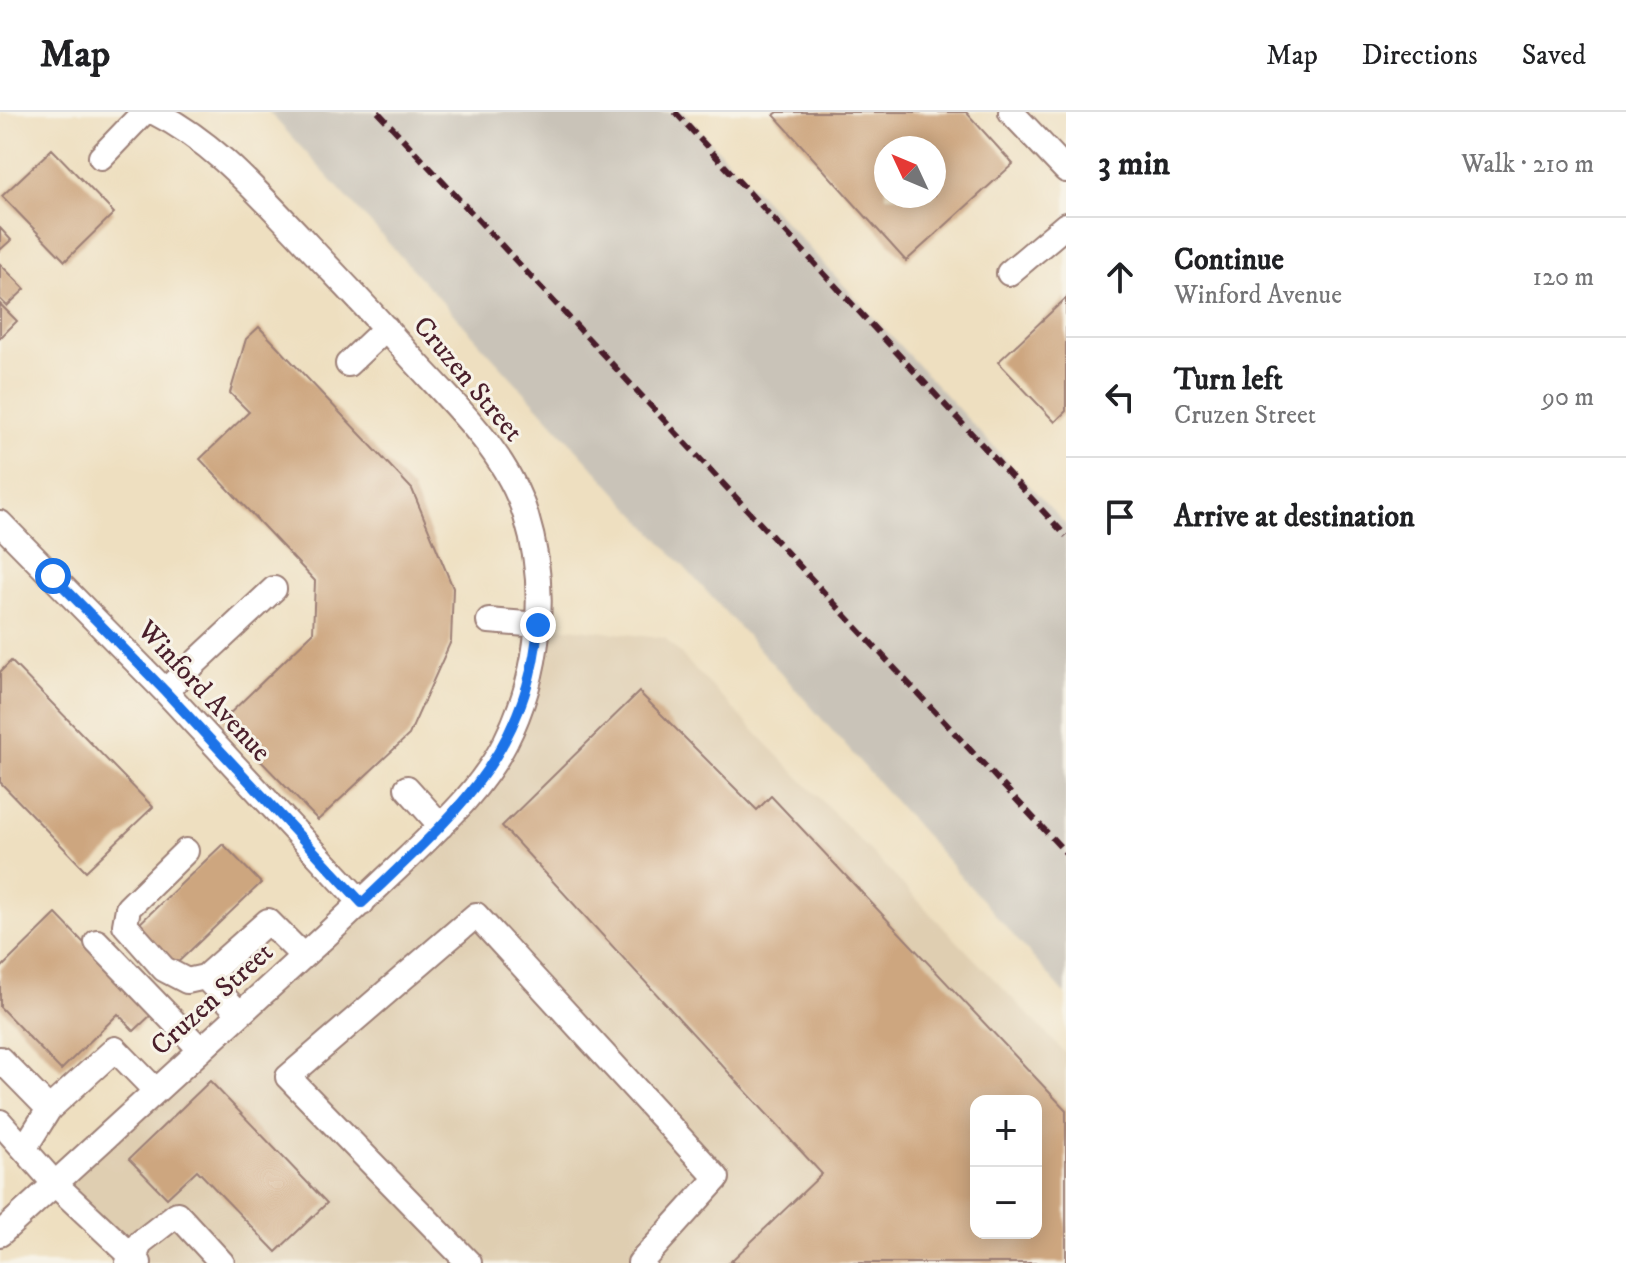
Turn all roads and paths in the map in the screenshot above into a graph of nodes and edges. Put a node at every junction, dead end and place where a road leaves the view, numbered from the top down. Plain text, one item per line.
1 (144, 112) edge
2 (154, 112) edge
3 (1011, 112) edge
4 (101, 157) dead end
5 (1066, 170) edge
6 (1066, 225) edge
7 (1009, 273) dead end
8 (386, 328) junction
9 (348, 364) dead end
10 (0, 523) edge
11 (274, 589) dead end
12 (489, 621) dead end
13 (538, 625) junction
14 (165, 691) junction
15 (407, 788) dead end
16 (441, 826) junction
17 (186, 851) dead end
18 (362, 903) junction
19 (97, 942) dead end
20 (303, 956) junction
21 (205, 977) junction
22 (240, 1014) junction
23 (201, 1050) junction
24 (0, 1059) edge
25 (156, 1091) junction
26 (49, 1109) junction
27 (0, 1122) edge
28 (24, 1149) junction
29 (55, 1184) junction
30 (0, 1234) edge
31 (134, 1261) edge
32 (222, 1263) edge
33 (469, 1263) edge
34 (640, 1263) edge

1 - 4 street
2 - 8 street, Cruzen Street
3 - 5 street
6 - 7 street
8 - 9 street
8 - 13 street, Cruzen Street
10 - 14 street, Winford Avenue
11 - 14 street
12 - 13 street
13 - 16 street, Cruzen Street
14 - 18 street, Winford Avenue
15 - 16 street
16 - 18 street, Cruzen Street
17 - 21 street
18 - 20 street, Cruzen Street
19 - 23 street
20 - 21 street
20 - 22 street, Cruzen Street
21 - 22 street
22 - 23 street, Cruzen Street
23 - 25 street, Cruzen Street
24 - 26 street
25 - 26 street
25 - 29 street, Cruzen Street
26 - 28 street
27 - 28 street
28 - 29 street
29 - 30 street, Cruzen Street
29 - 31 street
31 - 32 street
33 - 34 street

